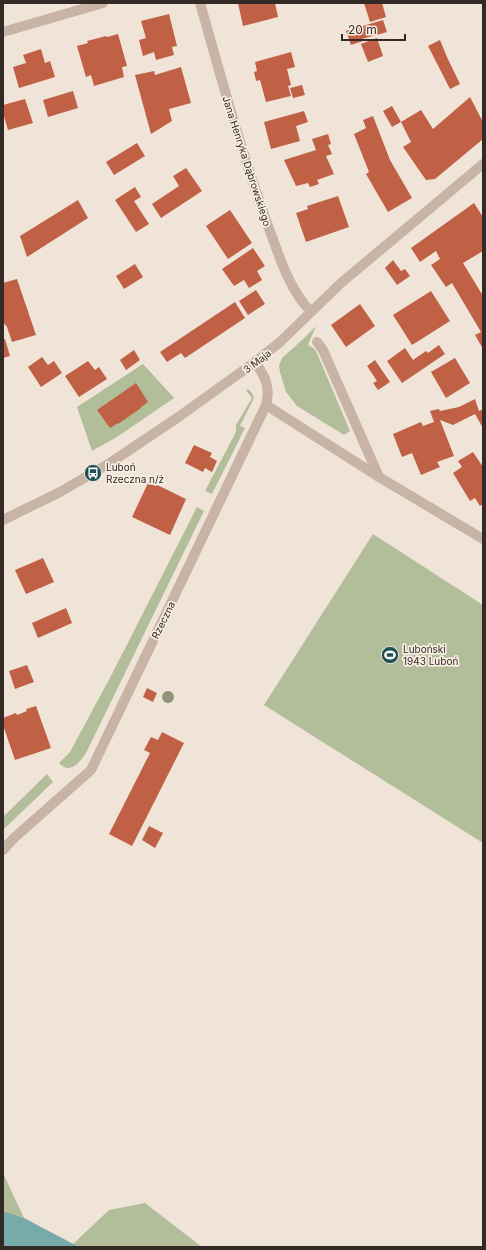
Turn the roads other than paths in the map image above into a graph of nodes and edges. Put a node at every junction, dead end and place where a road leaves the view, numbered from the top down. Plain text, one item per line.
1 (103, 3) edge
2 (200, 3) edge
3 (3, 32) edge
4 (483, 164) edge
5 (311, 312) junction
6 (317, 342) dead end
7 (255, 362) junction
8 (266, 405) junction
9 (379, 477) junction
10 (3, 520) edge
11 (483, 539) edge
12 (3, 850) edge

1 - 3 street
2 - 5 street, Jana Henryka Dąbrowskiego
4 - 5 street, 3 Maja
5 - 7 street, 3 Maja
6 - 9 street
7 - 8 street, Rzeczna
7 - 10 street, 3 Maja
8 - 9 street
8 - 12 street, Rzeczna
9 - 11 street

